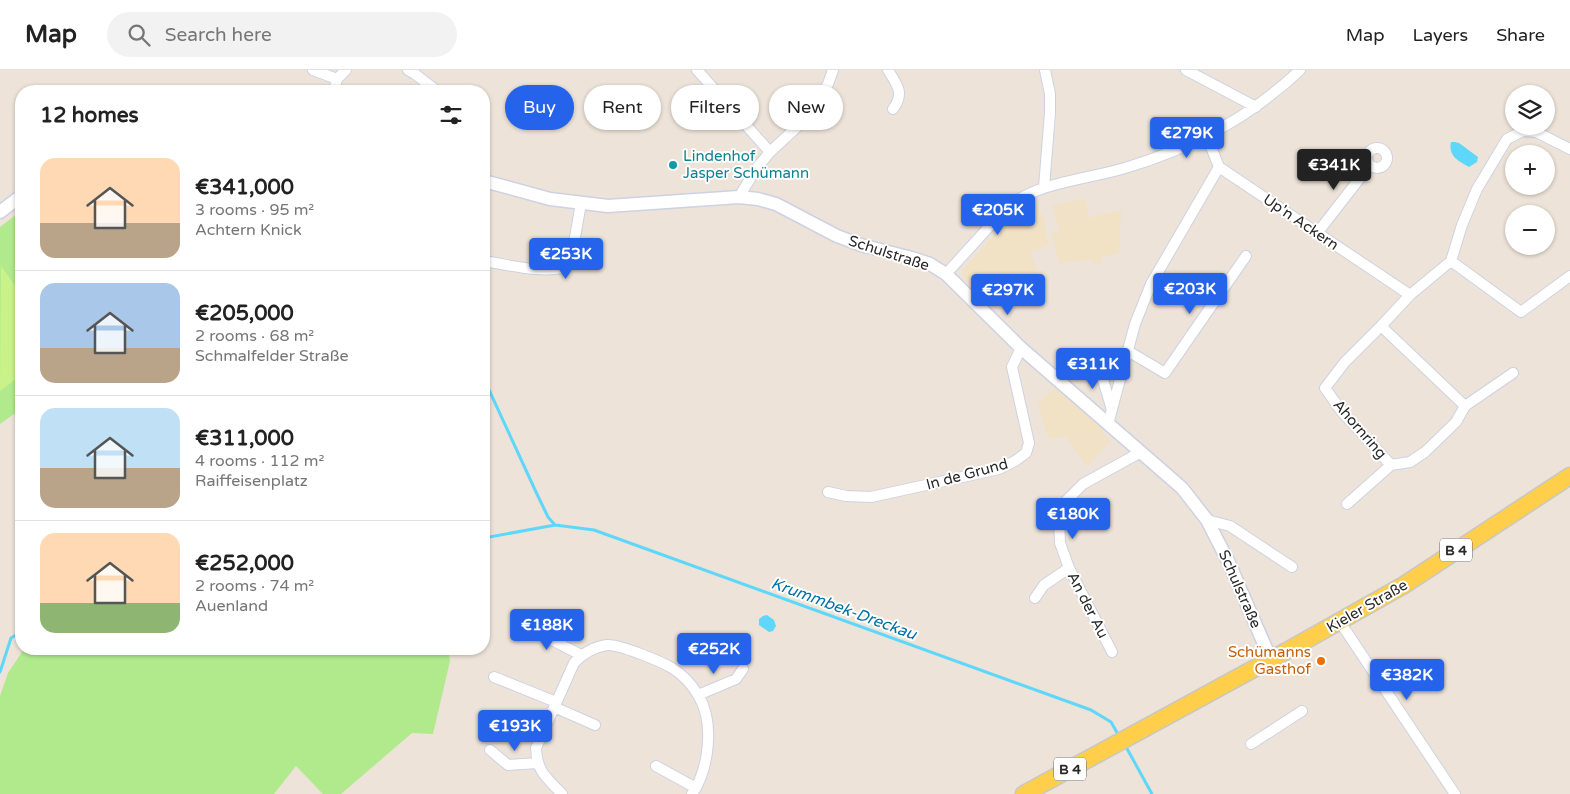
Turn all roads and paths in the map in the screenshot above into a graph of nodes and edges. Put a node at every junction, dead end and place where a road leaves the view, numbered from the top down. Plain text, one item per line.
1 (313, 70) edge
2 (346, 70) edge
3 (408, 70) edge
4 (697, 70) edge
5 (833, 70) edge
6 (888, 70) edge
7 (1045, 70) edge
8 (1186, 70) edge
9 (1300, 70) edge
10 (1203, 74) edge
11 (337, 79) junction
12 (336, 85) edge
13 (429, 85) edge
14 (1256, 107) junction
15 (893, 109) dead end
16 (1207, 137) junction
17 (1570, 149) edge
18 (770, 152) junction
19 (1370, 166) dead end
20 (1219, 167) junction
21 (490, 183) edge
22 (1044, 188) junction
23 (739, 197) junction
24 (15, 201) edge
25 (581, 203) junction
26 (0, 212) edge
27 (1318, 232) junction
28 (1246, 256) dead end
29 (1451, 261) junction
30 (490, 262) edge
31 (946, 274) junction
32 (1570, 276) edge
33 (1410, 295) junction
34 (1381, 326) junction
35 (1021, 348) junction
36 (1128, 351) junction
37 (1098, 363) dead end
38 (1513, 373) dead end
39 (1464, 406) junction
40 (1112, 411) junction
41 (1108, 424) junction
42 (1141, 452) junction
43 (1391, 465) junction
44 (1570, 476) edge
45 (828, 492) dead end
46 (1347, 504) dead end
47 (1207, 520) junction
48 (1292, 567) dead end
49 (1069, 568) junction
50 (1035, 598) dead end
51 (1340, 622) junction
52 (525, 626) dead end
53 (1112, 652) dead end
54 (581, 655) junction
55 (1272, 659) junction
56 (742, 669) dead end
57 (494, 677) dead end
58 (698, 695) junction
59 (555, 704) junction
60 (1302, 710) dead end
61 (595, 725) dead end
62 (1251, 744) dead end
63 (490, 750) dead end
64 (537, 762) junction
65 (656, 766) dead end
66 (694, 791) edge
67 (562, 794) edge
68 (1024, 794) edge
69 (1455, 794) edge

1 - 11 street
2 - 11 street
3 - 13 street
4 - 18 street
5 - 18 street
6 - 15 street
7 - 22 street
8 - 10 street
9 - 14 street
10 - 14 street
11 - 12 street
14 - 16 street
16 - 20 street
16 - 22 street
17 - 29 street
18 - 23 street
19 - 27 street
20 - 27 street, Up'n Ackern
20 - 36 street
21 - 25 street, Schulstraße
22 - 31 street
23 - 25 street, Schulstraße
23 - 31 street, Schulstraße
24 - 26 street
25 - 30 street
27 - 33 street, Up'n Ackern
28 - 36 street
29 - 32 street
29 - 33 street, Ahornring
31 - 35 street, Schulstraße
33 - 34 street, Ahornring
34 - 39 street
34 - 43 street, Ahornring
35 - 41 street, Schulstraße
35 - 45 street, In de Grund
36 - 40 street
37 - 40 street
38 - 39 street, Ahornring
39 - 43 street, Ahornring
40 - 41 street
41 - 42 street, Schulstraße
42 - 47 street, Schulstraße
42 - 49 street, An der Au
43 - 46 street, Ahornring
44 - 51 main road, Kieler Straße / B 4
47 - 48 street, Schulstraße
47 - 55 street, Schulstraße
49 - 50 street
49 - 53 street, An der Au
51 - 55 main road, Kieler Straße / B 4
51 - 69 street
52 - 54 street
54 - 58 street
54 - 59 street
55 - 68 main road, Kieler Straße / B 4
56 - 58 street
57 - 59 street
58 - 66 street
59 - 61 street
59 - 64 street
60 - 62 street
63 - 64 street
64 - 67 street
65 - 66 street

